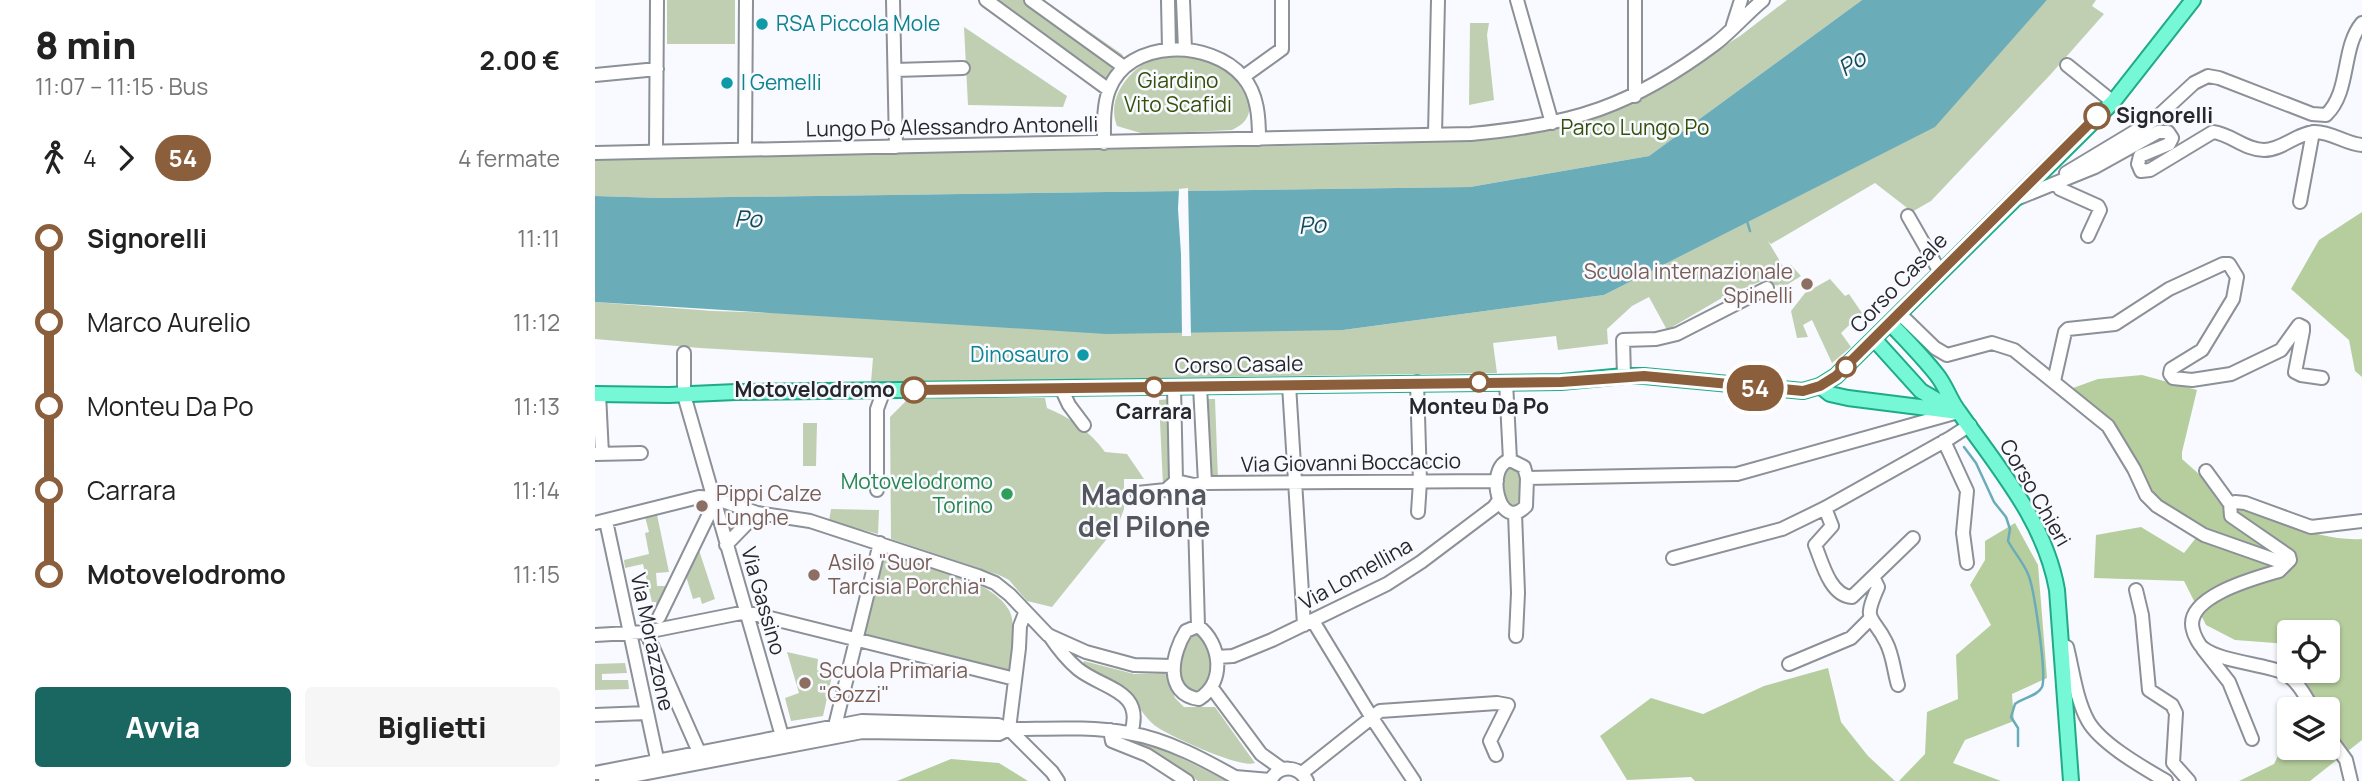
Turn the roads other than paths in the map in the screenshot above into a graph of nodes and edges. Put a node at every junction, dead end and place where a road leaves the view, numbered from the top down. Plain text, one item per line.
1 (657, 0) edge
2 (746, 0) edge
3 (893, 0) edge
4 (986, 0) edge
5 (1031, 0) edge
6 (1168, 0) edge
7 (1183, 0) edge
8 (1282, 0) edge
9 (1438, 0) edge
10 (1517, 0) edge
11 (1635, 0) edge
12 (1741, 0) edge
13 (2193, 0) edge
14 (1759, 1) edge
15 (2362, 23) edge
16 (1732, 29) junction
17 (1169, 49) junction
18 (1185, 49) junction
19 (2067, 65) dead end
20 (1124, 67) junction
21 (963, 68) dead end
22 (657, 69) junction
23 (895, 70) junction
24 (595, 75) edge
25 (1243, 77) junction
26 (1109, 90) junction
27 (1635, 96) junction
28 (2113, 102) junction
29 (1552, 123) junction
30 (2313, 132) junction
31 (1436, 134) junction
32 (1259, 139) junction
33 (1104, 144) junction
34 (2362, 145) edge
35 (896, 147) junction
36 (745, 149) junction
37 (656, 151) junction
38 (595, 153) edge
39 (2055, 183) junction
40 (2015, 199) junction
41 (2300, 202) dead end
42 (1908, 216) dead end
43 (2088, 236) dead end
44 (1940, 272) junction
45 (1767, 288) dead end
46 (1895, 318) junction
47 (1874, 339) junction
48 (684, 353) dead end
49 (1624, 376) junction
50 (2322, 379) dead end
51 (2054, 381) junction
52 (1417, 382) junction
53 (1506, 382) junction
54 (1289, 385) junction
55 (1200, 386) junction
56 (1820, 386) junction
57 (1916, 386) junction
58 (1174, 387) junction
59 (1061, 388) junction
60 (884, 390) junction
61 (597, 394) edge
62 (684, 395) junction
63 (1921, 406) junction
64 (1959, 412) junction
65 (1084, 425) dead end
66 (1970, 425) junction
67 (1916, 426) junction
68 (1944, 441) junction
69 (641, 453) dead end
70 (599, 454) edge
71 (1510, 460) junction
72 (2206, 471) dead end
73 (1527, 478) junction
74 (1176, 481) junction
75 (1497, 481) junction
76 (1420, 482) junction
77 (1199, 484) junction
78 (1295, 484) junction
79 (877, 490) dead end
80 (1137, 493) dead end
81 (714, 498) junction
82 (1499, 499) junction
83 (2230, 504) junction
84 (1825, 508) junction
85 (1418, 512) dead end
86 (757, 513) junction
87 (1515, 513) junction
88 (2362, 521) edge
89 (600, 522) edge
90 (1913, 538) dead end
91 (880, 543) junction
92 (726, 545) junction
93 (1673, 558) dead end
94 (1968, 563) dead end
95 (2283, 567) junction
96 (1873, 577) junction
97 (2136, 590) dead end
98 (746, 612) junction
99 (1025, 613) junction
100 (659, 617) dead end
101 (1870, 619) junction
102 (1309, 623) junction
103 (1198, 626) junction
104 (646, 632) junction
105 (630, 634) junction
106 (595, 635) edge
107 (1048, 635) junction
108 (1516, 636) dead end
109 (856, 639) junction
110 (2060, 643) junction
111 (2203, 648) junction
112 (1217, 657) junction
113 (1789, 664) dead end
114 (1173, 666) junction
115 (1015, 679) junction
116 (1898, 685) dead end
117 (1212, 688) junction
118 (2306, 697) edge
119 (647, 713) junction
120 (595, 715) edge
121 (1372, 718) junction
122 (835, 726) junction
123 (1009, 729) junction
124 (1110, 730) junction
125 (1131, 733) junction
126 (782, 736) junction
127 (2252, 739) dead end
128 (699, 752) junction
129 (2340, 752) edge
130 (1496, 755) dead end
131 (1263, 756) junction
132 (659, 766) junction
133 (595, 773) edge
134 (1274, 776) edge
135 (1305, 777) edge
136 (1240, 779) edge
137 (605, 781) edge
138 (1058, 781) edge
139 (1187, 781) edge
140 (1414, 781) edge
141 (2071, 781) edge
142 (2166, 781) edge
143 (2189, 781) edge
144 (2351, 781) edge

1 - 22 street
2 - 36 street
3 - 23 street
4 - 26 street
5 - 20 street
6 - 17 street
7 - 18 street
8 - 25 street
9 - 31 street
10 - 29 street
11 - 27 street
12 - 16 street
13 - 28 main road, Corso Casale
14 - 16 street, Lungo Po Alessandro Antonelli
15 - 39 street
16 - 27 street, Lungo Po Alessandro Antonelli
17 - 18 street
17 - 20 street
18 - 25 street
19 - 28 street
20 - 26 street
21 - 23 street
22 - 24 street
22 - 37 street
23 - 35 street
25 - 32 street
26 - 33 street
27 - 29 street, Lungo Po Alessandro Antonelli
28 - 40 main road, Corso Casale
29 - 31 street, Lungo Po Alessandro Antonelli
30 - 34 street
30 - 39 street
30 - 41 street
31 - 32 street, Lungo Po Alessandro Antonelli
32 - 33 street, Lungo Po Alessandro Antonelli
33 - 35 street, Lungo Po Alessandro Antonelli
35 - 36 street, Lungo Po Alessandro Antonelli
36 - 37 street, Lungo Po Alessandro Antonelli
37 - 38 street, Lungo Po Alessandro Antonelli
39 - 40 street
39 - 43 street
40 - 44 main road, Corso Casale
42 - 44 street
44 - 46 main road, Corso Casale
45 - 49 street
46 - 47 main road, Corso Casale
46 - 51 street
46 - 64 main road
47 - 56 main road, Corso Casale
47 - 57 main road
48 - 62 street, Via Gassino
49 - 53 main road, Corso Casale
49 - 56 main road, Corso Casale
50 - 51 street
51 - 95 street
52 - 53 main road, Corso Casale
52 - 54 main road, Corso Casale
52 - 76 street
53 - 71 street
54 - 55 main road, Corso Casale
54 - 78 street
55 - 58 main road, Corso Casale
55 - 77 street
56 - 63 main road
57 - 63 main road
57 - 64 main road
58 - 59 main road, Corso Casale
58 - 74 street
59 - 60 main road, Corso Casale
59 - 65 street
60 - 62 main road, Corso Casale
60 - 79 street
61 - 62 main road, Corso Casale
61 - 70 street
62 - 81 street, Via Gassino
63 - 64 main road
63 - 67 street
64 - 66 main road, Corso Chieri
64 - 67 street
66 - 68 street
66 - 110 main road, Corso Chieri
67 - 73 street
68 - 84 street
68 - 94 street
69 - 70 street
71 - 73 street
71 - 75 street
72 - 83 street
73 - 87 street
74 - 77 street, Via Giovanni Boccaccio
74 - 80 street
75 - 76 street, Via Giovanni Boccaccio
75 - 82 street
76 - 78 street, Via Giovanni Boccaccio
76 - 85 street
77 - 78 street, Via Giovanni Boccaccio
77 - 103 street
78 - 102 street
81 - 86 street
81 - 89 street
81 - 92 street, Via Gassino
81 - 100 street
82 - 87 street
82 - 102 street, Via Lomellina
83 - 88 street
83 - 95 street
84 - 93 street
84 - 96 street
86 - 91 street
86 - 92 street
87 - 108 street
89 - 105 street, Via Morazzone
90 - 96 street
91 - 99 street
91 - 109 street
92 - 98 street, Via Gassino
95 - 111 street
96 - 101 street
97 - 143 street
98 - 104 street
98 - 109 street
98 - 126 street, Via Gassino
99 - 107 street
99 - 115 street
101 - 113 street
101 - 116 street
102 - 112 street, Via Lomellina
102 - 121 street
103 - 112 street
103 - 114 street
104 - 105 street
104 - 128 street
105 - 106 street
105 - 119 street, Via Morazzone
107 - 114 street
107 - 125 street
109 - 115 street
109 - 122 street
110 - 141 main road, Corso Chieri
110 - 142 street, Corso Chieri
111 - 118 street
111 - 127 street
112 - 117 street
114 - 117 street
115 - 123 street
117 - 131 street
119 - 120 street
119 - 132 street, Via Morazzone
121 - 130 street
121 - 135 street
121 - 140 street
122 - 123 street
122 - 126 street
123 - 124 street
123 - 132 street
123 - 138 street
124 - 125 street
124 - 139 street
125 - 136 street
126 - 128 street
128 - 132 street
129 - 144 street
131 - 134 street
131 - 136 street
132 - 133 street
132 - 137 street
134 - 135 street
134 - 136 street

